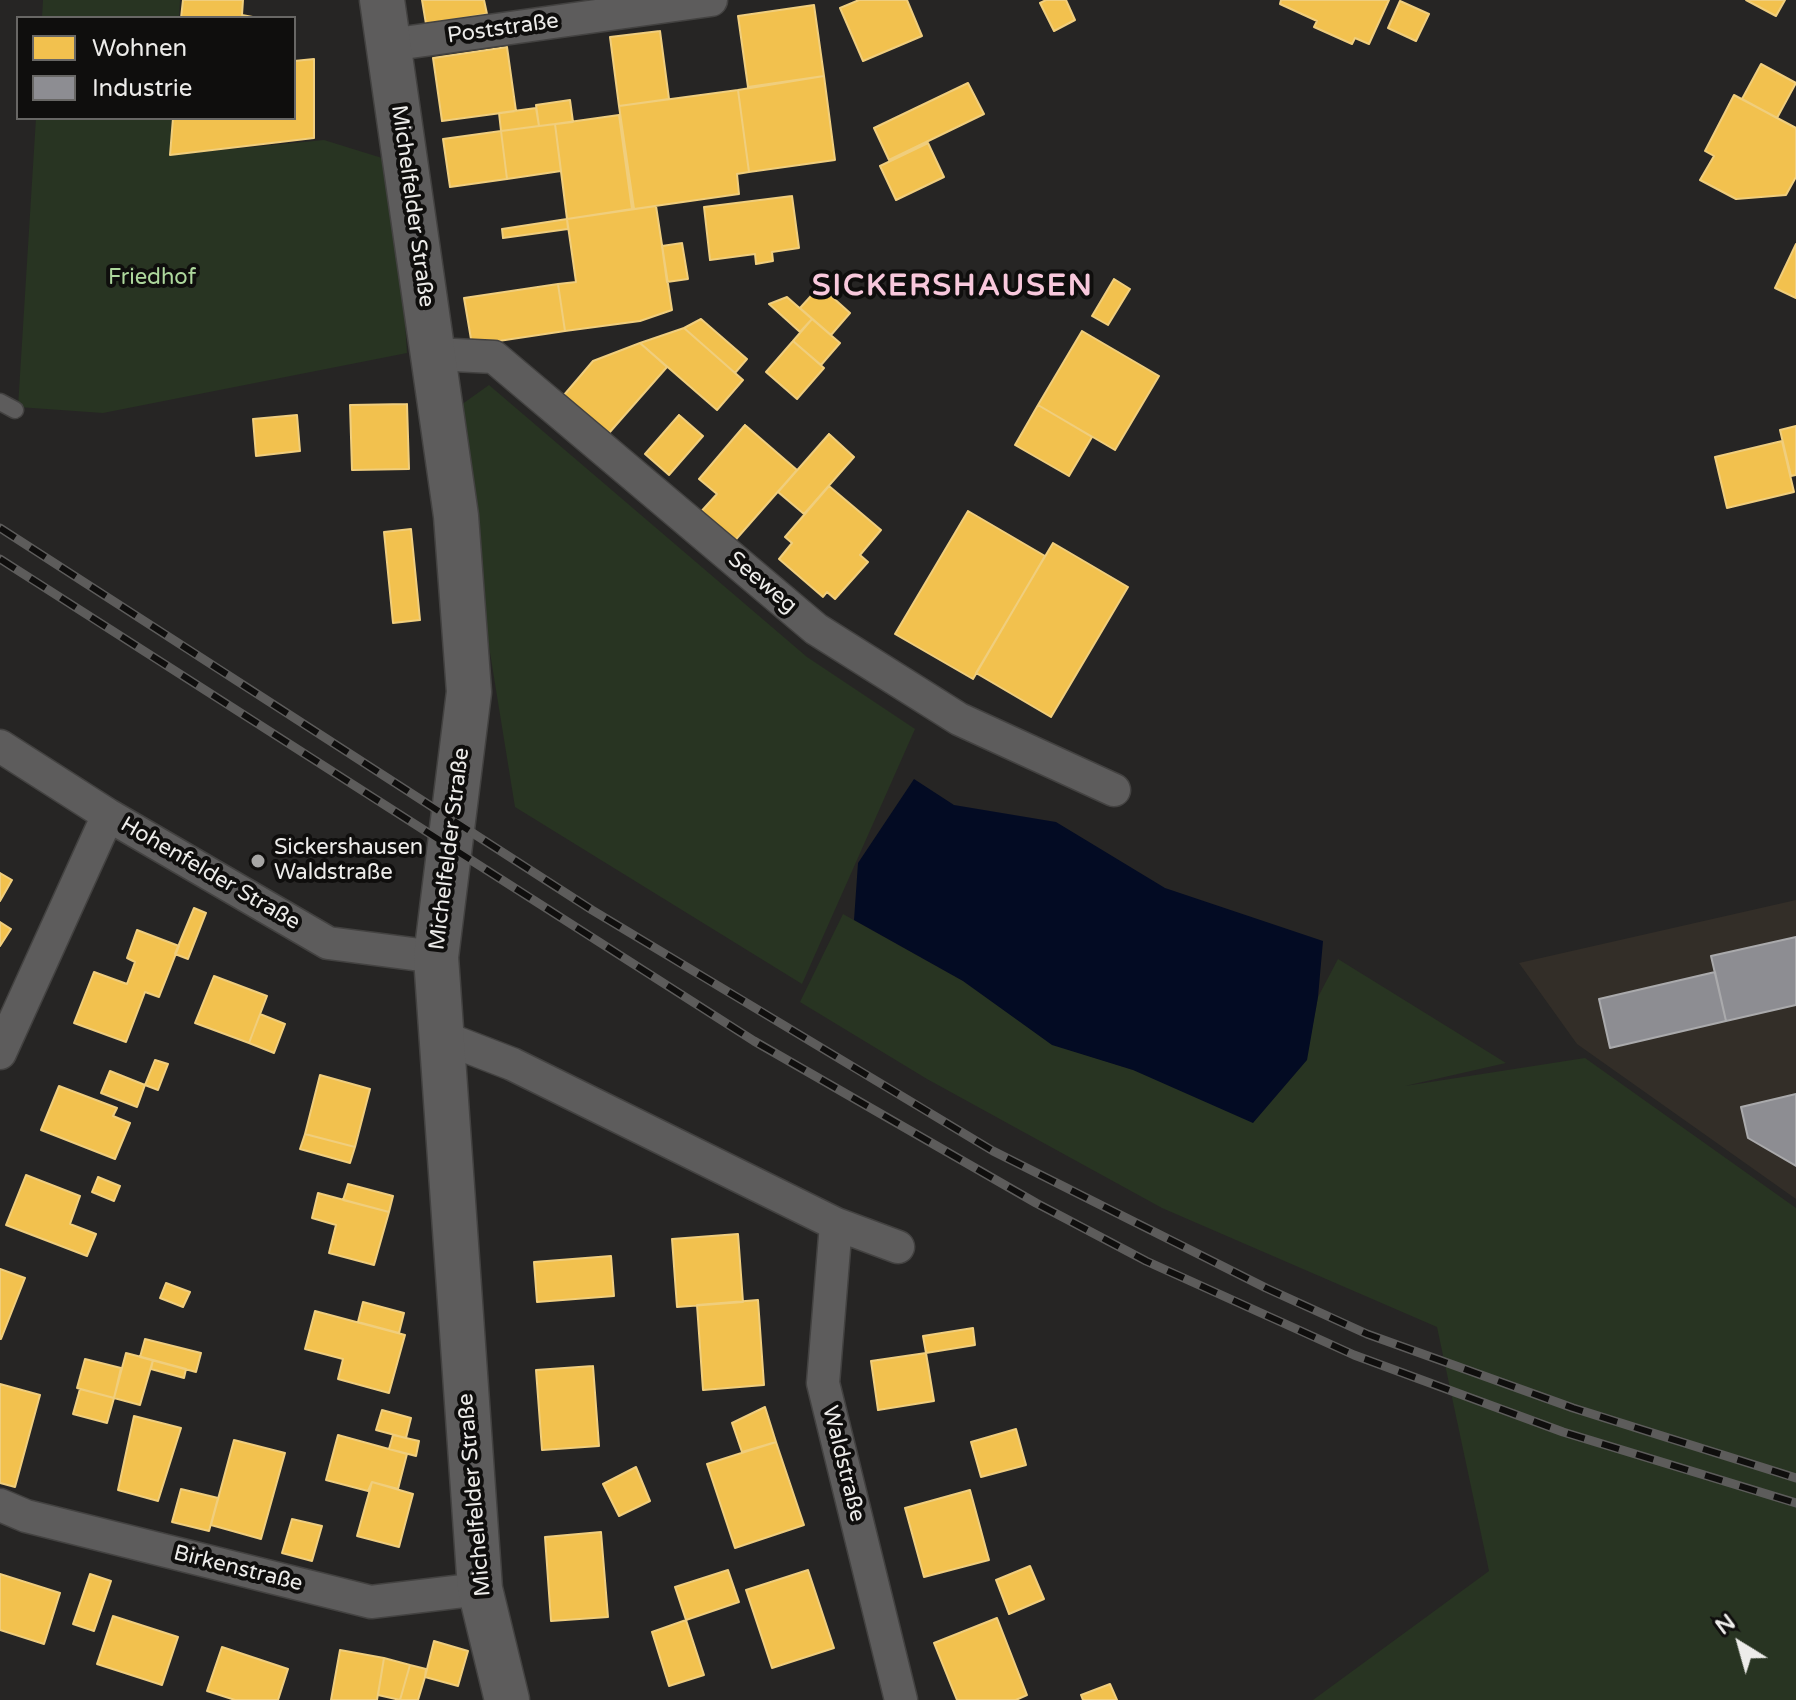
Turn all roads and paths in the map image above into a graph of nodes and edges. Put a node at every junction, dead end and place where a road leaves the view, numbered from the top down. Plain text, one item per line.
1 (382, 0) edge
2 (711, 0) edge
3 (389, 45) junction
4 (434, 354) junction
5 (0, 746) edge
6 (1114, 790) dead end
7 (108, 815) junction
8 (436, 957) junction
9 (442, 1037) junction
10 (0, 1053) edge
11 (836, 1224) junction
12 (898, 1247) dead end
13 (0, 1505) edge
14 (480, 1589) junction
15 (507, 1700) edge
16 (901, 1700) edge

1 - 3 street, Michelfelder Straße
2 - 3 street, Poststraße
3 - 4 street, Michelfelder Straße
4 - 6 street, Seeweg
4 - 8 street, Michelfelder Straße
5 - 7 street, Hohenfelder Straße
7 - 8 street, Hohenfelder Straße
7 - 10 street
8 - 9 street, Michelfelder Straße
9 - 11 street
9 - 14 street, Michelfelder Straße
11 - 12 street
11 - 16 street, Waldstraße
13 - 14 street, Birkenstraße
14 - 15 street, Michelfelder Straße

